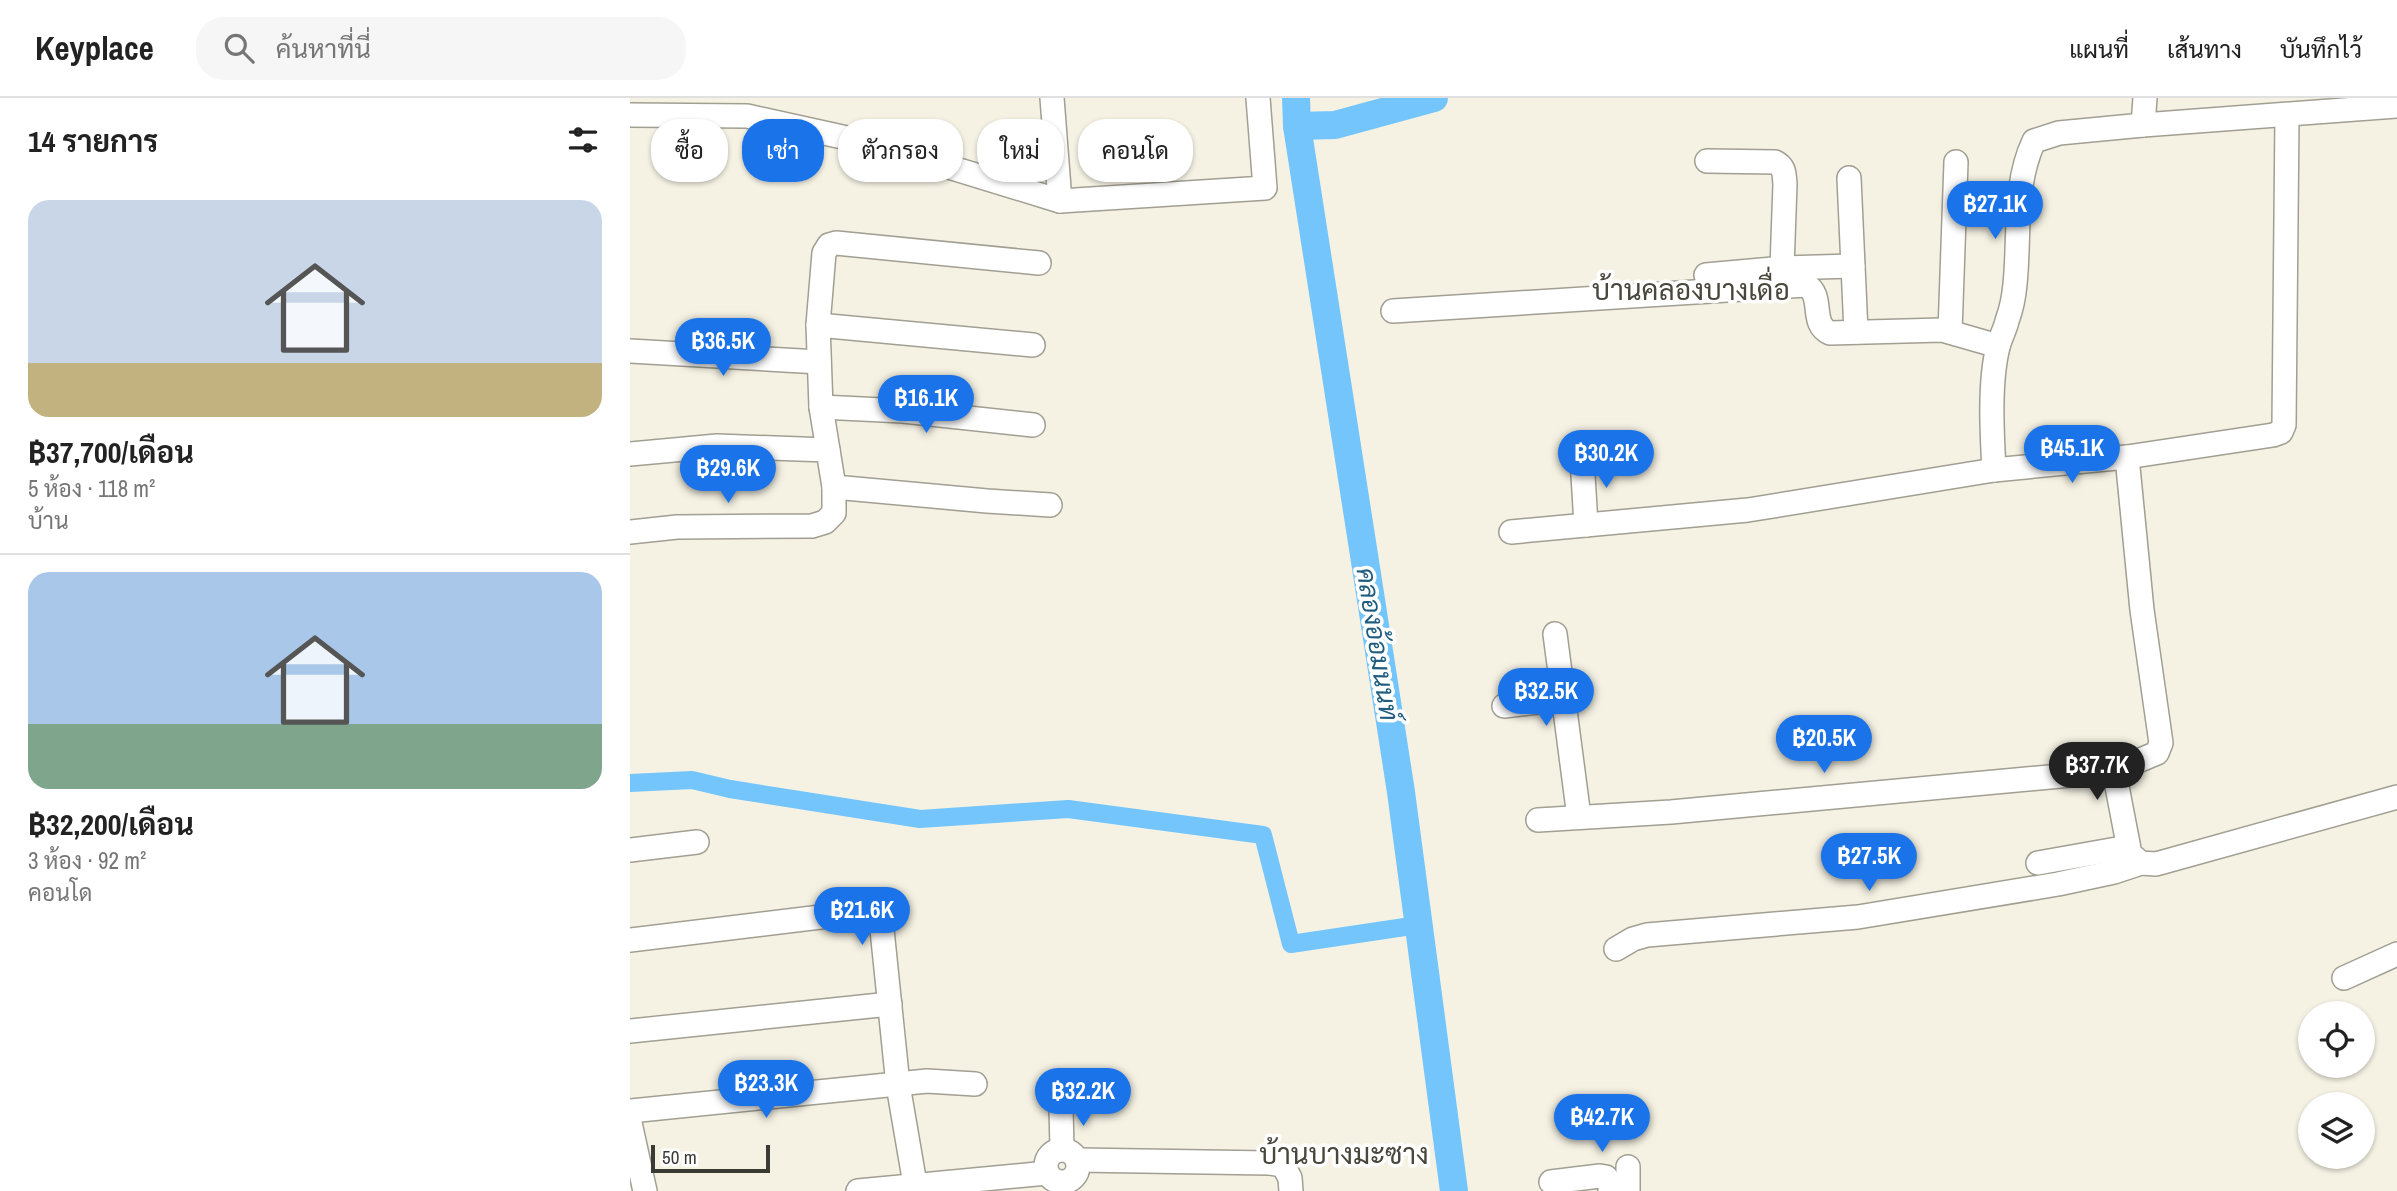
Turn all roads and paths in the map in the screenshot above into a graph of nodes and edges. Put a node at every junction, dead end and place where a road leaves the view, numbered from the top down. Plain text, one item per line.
1 (1052, 98) edge
2 (1258, 98) edge
3 (2145, 98) edge
4 (2397, 106) edge
5 (747, 107) edge
6 (630, 115) edge
7 (2287, 116) junction
8 (2143, 125) junction
9 (1707, 161) dead end
10 (1956, 162) dead end
11 (1849, 178) dead end
12 (1060, 201) junction
13 (1039, 263) dead end
14 (1853, 266) junction
15 (1782, 268) junction
16 (1706, 275) dead end
17 (1393, 311) dead end
18 (818, 325) junction
19 (1856, 332) junction
20 (1950, 332) junction
21 (1033, 345) dead end
22 (1998, 346) junction
23 (630, 351) edge
24 (819, 362) junction
25 (821, 407) junction
26 (1033, 425) dead end
27 (828, 450) junction
28 (630, 454) edge
29 (2127, 457) junction
30 (1582, 458) dead end
31 (1994, 470) junction
32 (834, 487) junction
33 (1050, 505) dead end
34 (1586, 525) junction
35 (630, 532) edge
36 (1511, 533) dead end
37 (1555, 634) dead end
38 (1564, 699) junction
39 (1504, 706) dead end
40 (2114, 771) junction
41 (2397, 797) edge
42 (1579, 817) junction
43 (1538, 820) dead end
44 (697, 842) dead end
45 (630, 850) edge
46 (2134, 855) junction
47 (2038, 863) dead end
48 (630, 940) edge
49 (1616, 949) dead end
50 (2397, 954) edge
51 (2344, 978) dead end
52 (890, 1004) junction
53 (630, 1031) edge
54 (975, 1084) dead end
55 (898, 1085) junction
56 (1061, 1106) dead end
57 (630, 1111) edge
58 (630, 1123) edge
59 (1069, 1155) junction
60 (1628, 1167) dead end
61 (1057, 1182) edge
62 (1551, 1182) dead end
63 (915, 1184) junction
64 (645, 1191) edge
65 (858, 1191) edge
66 (1291, 1191) edge
67 (1610, 1191) edge
68 (1628, 1191) edge

1 - 12 street
2 - 12 street
3 - 8 street
4 - 7 street
5 - 6 street
5 - 12 street
7 - 8 street
7 - 29 street
8 - 22 street
9 - 15 street
10 - 20 street
11 - 14 street
13 - 18 street
14 - 15 street
14 - 19 street
15 - 16 street
17 - 19 street
18 - 21 street
18 - 24 street
19 - 20 street
20 - 22 street
22 - 31 street
23 - 24 street
24 - 25 street
25 - 26 street
25 - 27 street
27 - 28 street
27 - 32 street
29 - 31 street
29 - 40 street
30 - 34 street
31 - 34 street
32 - 33 street
32 - 35 street
34 - 36 street
37 - 38 street
38 - 39 street
38 - 42 street
40 - 42 street
40 - 46 street
41 - 46 street
42 - 43 street
44 - 45 street
46 - 47 street
46 - 49 street
48 - 52 street
50 - 51 street
52 - 53 street
52 - 55 street
54 - 55 street
55 - 57 street
55 - 63 street
56 - 59 street
58 - 64 street
59 - 61 street
59 - 66 street
60 - 68 street
61 - 63 street
62 - 67 street
63 - 65 street

